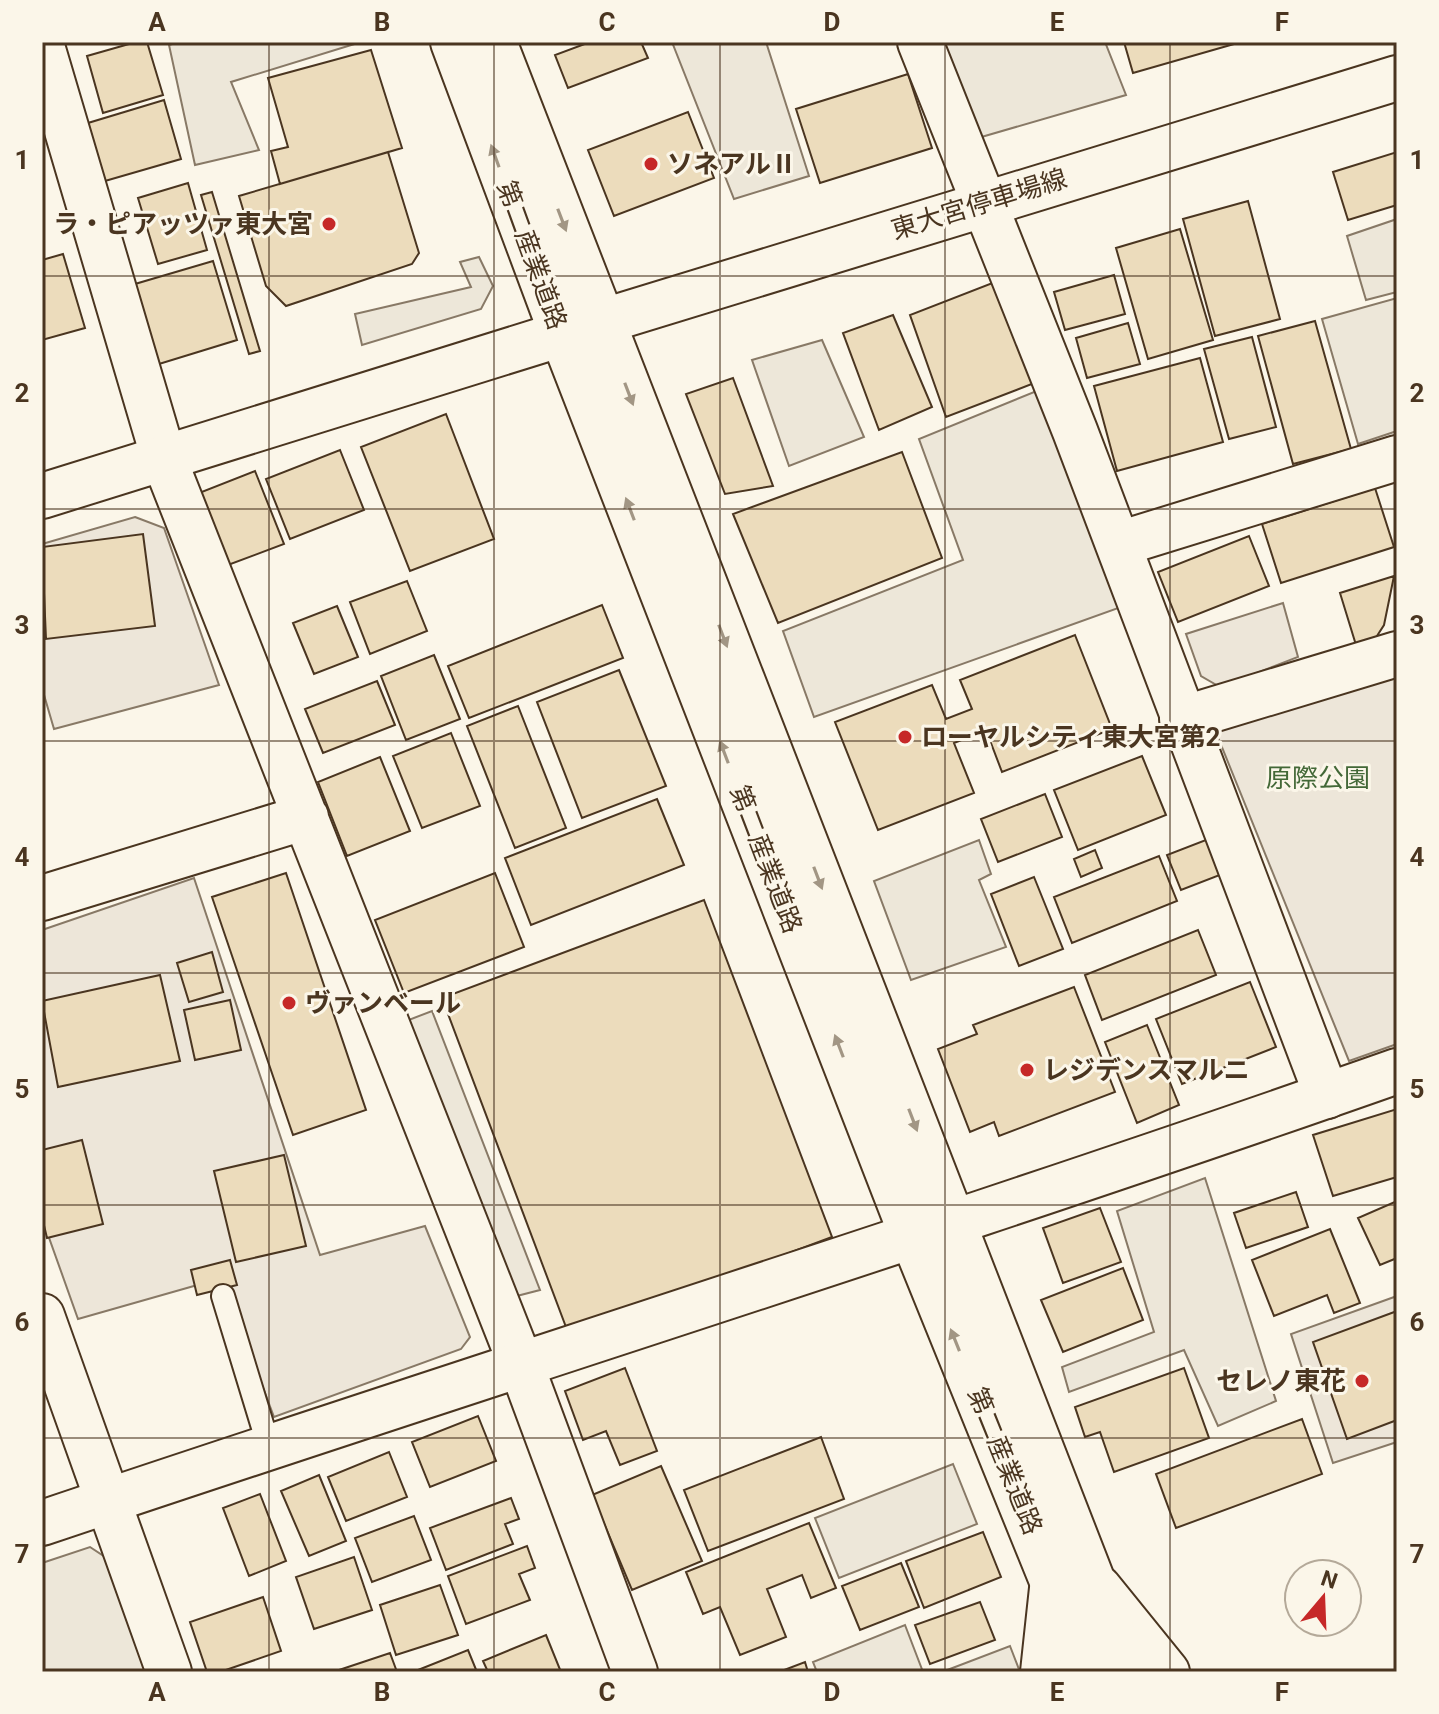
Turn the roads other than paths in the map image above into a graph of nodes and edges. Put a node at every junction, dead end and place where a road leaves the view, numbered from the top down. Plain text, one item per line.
1 (59, 42) edge
2 (453, 42) edge
3 (494, 42) edge
4 (920, 42) edge
5 (42, 47) edge
6 (1397, 78) edge
7 (986, 201) junction
8 (581, 328) junction
9 (1397, 458) edge
10 (164, 459) junction
11 (42, 496) edge
12 (1119, 544) junction
13 (1397, 654) edge
14 (1182, 719) junction
15 (306, 817) junction
16 (42, 898) edge
17 (1397, 1071) edge
18 (1327, 1096) junction
19 (933, 1230) junction
20 (223, 1296) dead end
21 (42, 1316) edge
22 (520, 1362) junction
23 (269, 1447) junction
24 (108, 1501) junction
25 (42, 1523) edge
26 (1072, 1578) junction
27 (169, 1672) edge
28 (635, 1672) edge
29 (1043, 1672) edge
30 (1089, 1672) edge
31 (1128, 1672) edge
32 (1167, 1672) edge

1 - 5 street
8 -> 2 street, 第二産業道路
3 -> 8 street, 第二産業道路
4 - 7 street
5 - 10 street
6 - 7 street, 東大宮停車場線
7 - 8 street, 東大宮停車場線
7 - 12 street
8 - 10 street, 東大宮停車場線
8 - 19 street, 第二産業道路
9 - 12 street
10 - 11 street, 東大宮停車場線
10 - 15 street
12 - 14 street
13 - 14 street
14 - 18 street
15 - 16 street
15 - 22 street
17 - 18 street
18 - 19 street
19 - 22 street
19 - 26 street, 第二産業道路
20 - 23 lane
21 - 24 street
22 - 23 street
22 - 28 street
23 - 24 street
24 - 25 street
24 - 27 street
26 - 29 street
26 - 30 street, 第二産業道路
26 - 31 street, 第二産業道路
26 - 32 street

